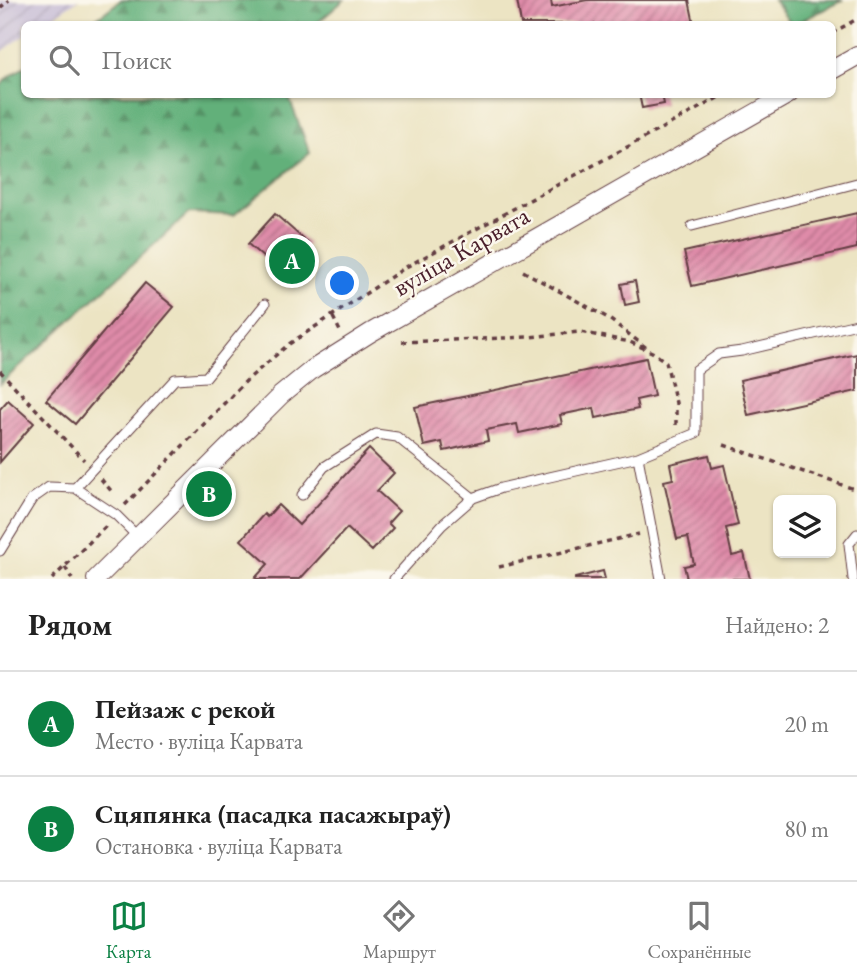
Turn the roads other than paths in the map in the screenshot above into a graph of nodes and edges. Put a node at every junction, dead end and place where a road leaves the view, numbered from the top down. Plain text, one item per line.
1 (857, 56) edge
2 (836, 68) edge
3 (782, 98) edge
4 (857, 183) edge
5 (692, 226) dead end
6 (265, 304) dead end
7 (857, 324) edge
8 (638, 457) junction
9 (75, 488) junction
10 (302, 495) dead end
11 (473, 498) junction
12 (857, 534) edge
13 (138, 537) junction
14 (0, 551) edge
15 (96, 579) edge
16 (394, 579) edge
17 (661, 579) edge
18 (853, 579) edge

1 - 2 street
3 - 13 street, вуліца Карвата
4 - 5 lane
6 - 9 lane
7 - 8 lane
8 - 11 lane
8 - 17 lane
9 - 13 lane
9 - 14 lane
10 - 11 lane
11 - 16 lane
12 - 18 lane
13 - 15 street, вуліца Карвата

